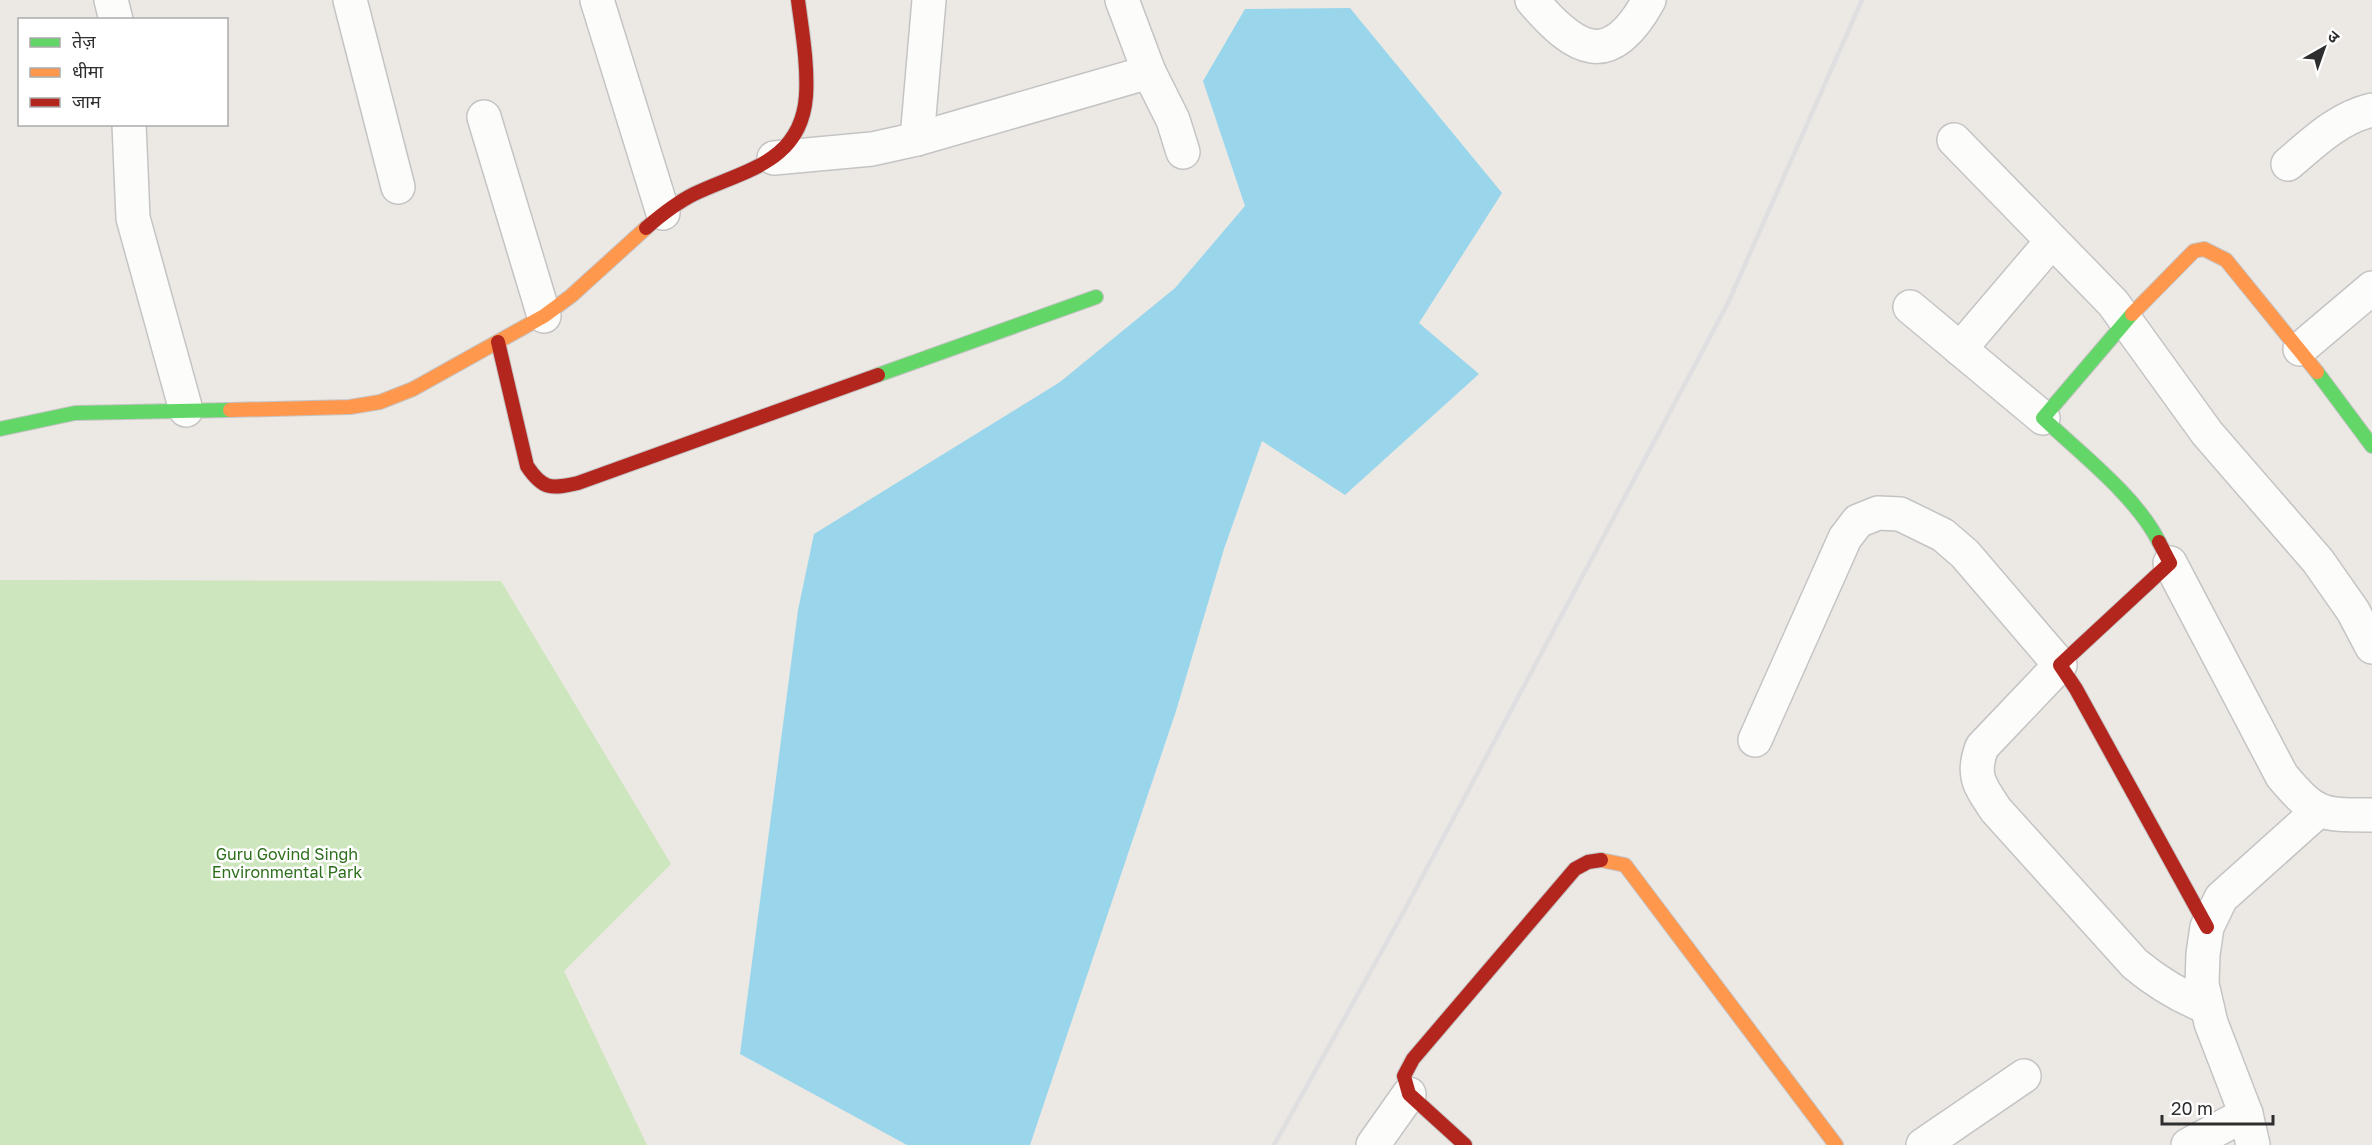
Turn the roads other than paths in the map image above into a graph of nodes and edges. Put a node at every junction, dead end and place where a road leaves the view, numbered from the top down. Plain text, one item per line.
1 (111, 0) edge
2 (350, 0) edge
3 (597, 0) edge
4 (798, 0) edge
5 (930, 0) edge
6 (1122, 0) edge
7 (1532, 0) edge
8 (1649, 0) edge
9 (116, 18) edge
10 (1149, 72) junction
11 (2372, 110) edge
12 (484, 117) dead end
13 (129, 126) edge
14 (917, 139) junction
15 (1953, 140) dead end
16 (1183, 152) dead end
17 (774, 158) junction
18 (2288, 164) dead end
19 (398, 187) dead end
20 (663, 213) junction
21 (2052, 241) junction
22 (2372, 288) edge
23 (1096, 297) dead end
24 (1911, 307) dead end
25 (544, 316) junction
26 (2126, 320) junction
27 (498, 342) junction
28 (1960, 349) junction
29 (2300, 349) junction
30 (186, 410) junction
31 (2043, 418) junction
32 (0, 429) edge
33 (2372, 446) edge
34 (2170, 563) junction
35 (2372, 647) edge
36 (2060, 665) junction
37 (1755, 740) dead end
38 (2318, 812) junction
39 (2372, 815) edge
40 (2207, 927) junction
41 (2207, 1006) junction
42 (2024, 1076) dead end
43 (1409, 1094) junction
44 (2250, 1129) edge
45 (1373, 1145) edge
46 (1465, 1145) edge
47 (1836, 1145) edge
48 (1923, 1145) edge
49 (2188, 1145) edge

1 - 9 street
2 - 19 street
3 - 20 street
4 - 17 street
5 - 14 street
6 - 10 street
7 - 8 street
10 - 14 street
10 - 16 street
11 - 18 street
12 - 25 street
13 - 30 street
14 - 17 street
15 - 21 street
17 - 20 street
20 - 25 street
21 - 26 street
21 - 28 street
22 - 29 street
23 - 27 street
24 - 28 street
25 - 27 street
26 - 29 street
26 - 31 street
26 - 35 street
27 - 30 street
28 - 31 street
29 - 33 street
30 - 32 street
31 - 34 street
34 - 36 street
34 - 38 street
36 - 37 street
36 - 40 street
36 - 41 street
38 - 39 street
38 - 40 street
40 - 41 street
41 - 44 street
42 - 48 street
43 - 45 street
43 - 46 street
43 - 47 street
44 - 49 street

